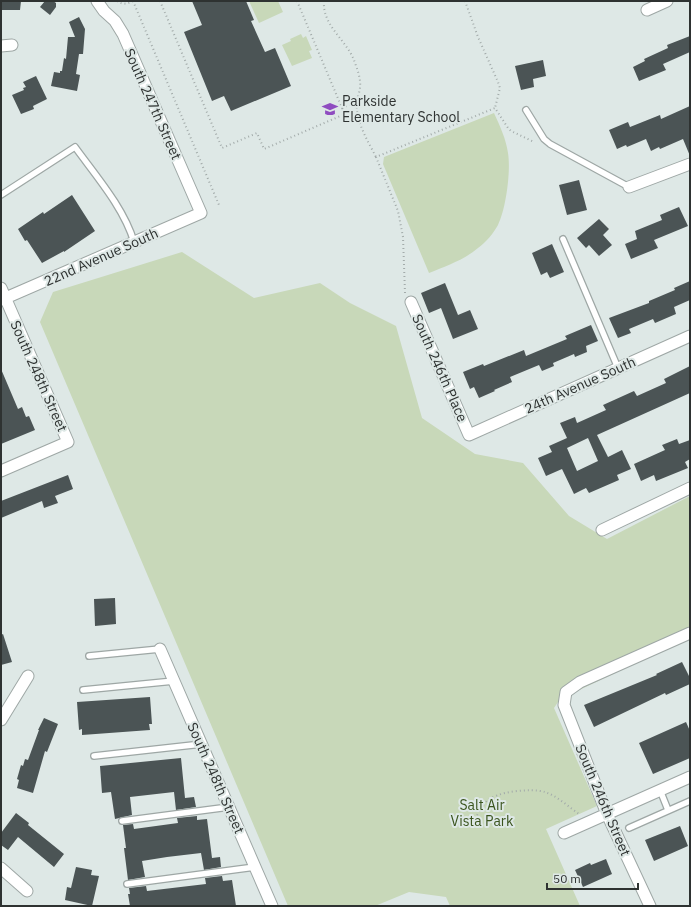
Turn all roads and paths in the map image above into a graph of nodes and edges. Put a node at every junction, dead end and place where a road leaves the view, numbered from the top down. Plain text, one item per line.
1 (97, 1) edge
2 (117, 1) edge
3 (133, 1) edge
4 (160, 1) edge
5 (297, 1) edge
6 (324, 1) edge
7 (465, 1) edge
8 (667, 1) edge
9 (647, 10) dead end
10 (356, 102) junction
11 (342, 108) junction
12 (495, 108) junction
13 (526, 110) dead end
14 (544, 139) junction
15 (376, 157) junction
16 (690, 164) edge
17 (629, 187) joint
18 (1, 195) edge
19 (219, 205) dead end
20 (201, 213) joint
21 (563, 239) dead end
22 (134, 242) junction
23 (2, 296) edge
24 (408, 301) joint
25 (690, 336) edge
26 (618, 368) junction
27 (469, 435) joint
28 (1, 471) edge
29 (690, 488) edge
30 (602, 530) dead end
31 (690, 633) edge
32 (160, 649) joint
33 (89, 656) dead end
34 (28, 676) dead end
35 (174, 681) junction
36 (83, 690) dead end
37 (1, 720) edge
38 (202, 744) junction
39 (94, 756) dead end
40 (690, 777) edge
41 (660, 790) junction
42 (690, 801) edge
43 (229, 807) junction
44 (668, 810) junction
45 (607, 814) junction
46 (477, 815) dead end
47 (590, 821) junction
48 (122, 822) dead end
49 (629, 828) dead end
50 (564, 833) dead end
51 (256, 867) junction
52 (1, 868) edge
53 (127, 884) dead end
54 (27, 891) dead end
55 (272, 906) edge
56 (650, 906) edge

1 - 20 street, South 247th Street
2 - 3 path
3 - 19 path
4 - 11 path
5 - 11 path
6 - 10 path
7 - 12 path
8 - 9 street
10 - 11 path
10 - 15 path
12 - 14 path
12 - 15 path
13 - 14 lane
14 - 17 lane
15 - 24 path
16 - 17 street
18 - 22 lane
20 - 22 street, 22nd Avenue South
21 - 26 lane
22 - 23 street, 22nd Avenue South
23 - 28 street, South 248th Street
24 - 27 street, South 246th Place
25 - 26 street, 24th Avenue South
26 - 27 street, 24th Avenue South
29 - 30 street
31 - 45 street, South 246th Street
32 - 33 lane
32 - 35 street, South 248th Street
34 - 37 street
35 - 36 lane
35 - 38 street, South 248th Street
38 - 39 lane
38 - 43 street, South 248th Street
40 - 41 street
41 - 44 lane
41 - 45 street
42 - 44 lane
43 - 48 lane
43 - 51 street, South 248th Street
44 - 49 lane
45 - 47 street
45 - 56 street, South 246th Street
46 - 47 path
47 - 50 street
51 - 53 lane
51 - 55 street, South 248th Street
52 - 54 street

